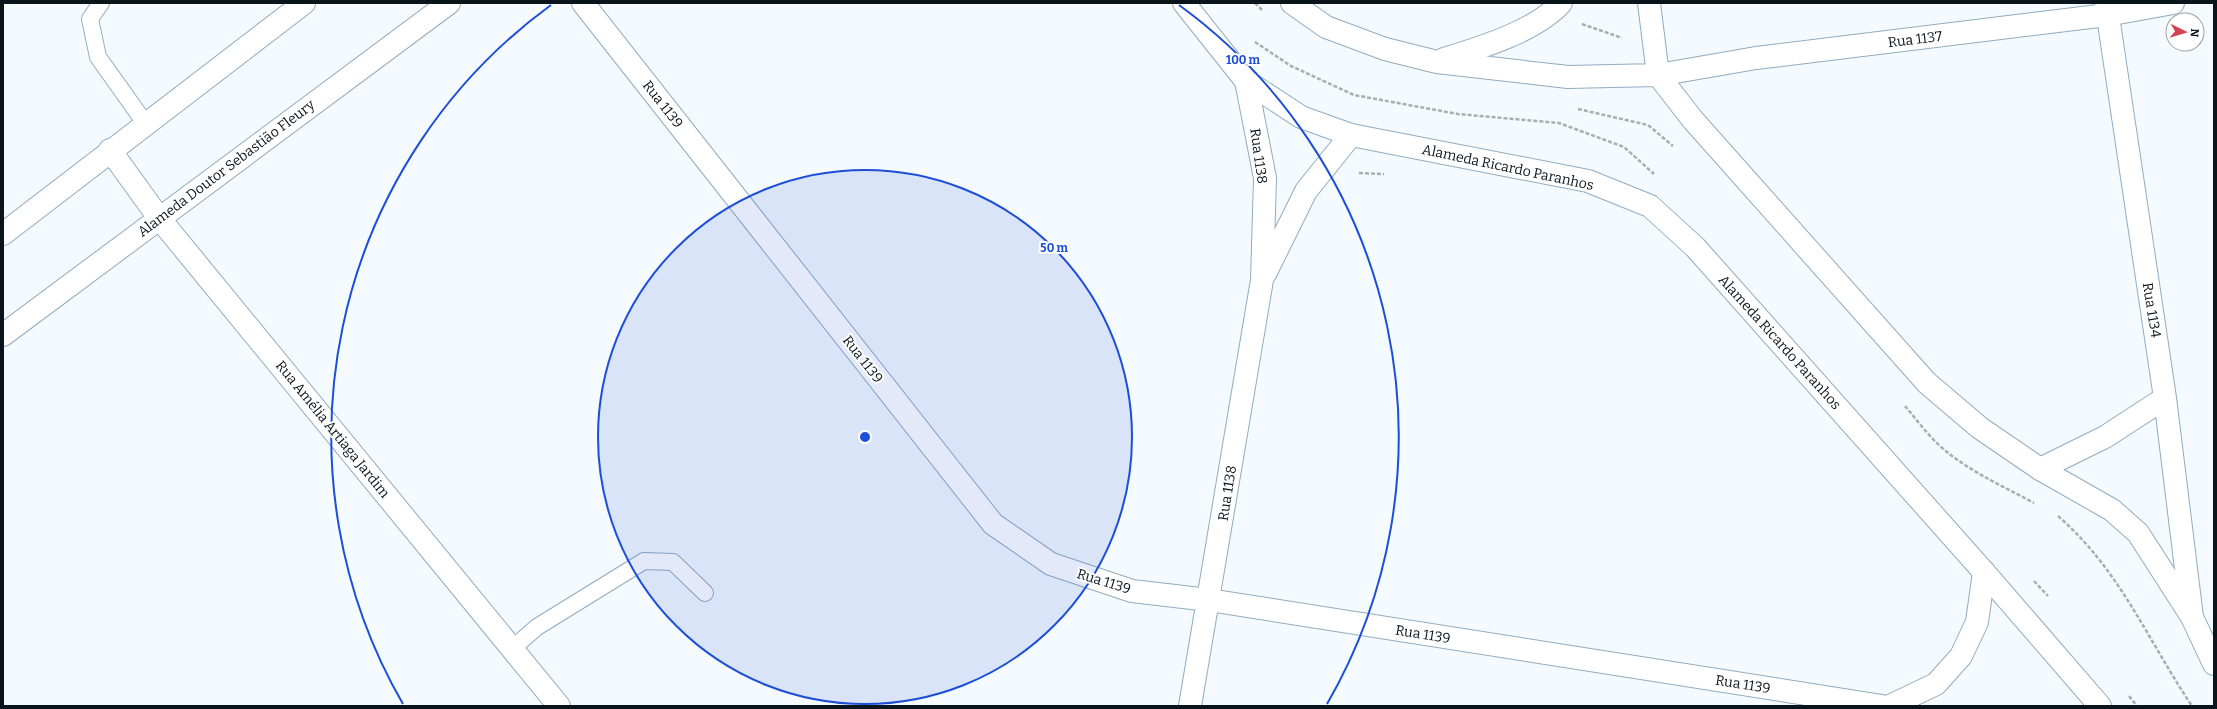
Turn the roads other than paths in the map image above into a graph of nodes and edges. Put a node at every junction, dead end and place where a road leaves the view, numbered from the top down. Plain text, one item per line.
1 (101, 3) edge
2 (304, 3) edge
3 (449, 3) edge
4 (583, 3) edge
5 (1184, 3) edge
6 (1292, 3) edge
7 (1649, 3) edge
8 (2173, 3) edge
9 (1556, 8) edge
10 (2107, 9) edge
11 (1437, 62) junction
12 (1658, 75) junction
13 (1246, 80) junction
14 (145, 123) junction
15 (1351, 135) junction
16 (110, 150) junction
17 (159, 218) junction
18 (3, 234) edge
19 (1262, 280) junction
20 (3, 335) edge
21 (2165, 398) junction
22 (2040, 469) junction
23 (1984, 572) junction
24 (705, 592) dead end
25 (1209, 600) junction
26 (2192, 617) junction
27 (512, 648) junction
28 (2214, 664) edge
29 (559, 706) edge
30 (1190, 706) edge
31 (1882, 706) edge
32 (1890, 706) edge
33 (2100, 706) edge

1 - 14 lane
2 - 14 street
3 - 17 street, Alameda Doutor Sebastião Fleury
4 - 25 street, Rua 1139
5 - 13 street, Alameda Ricardo Paranhos
6 - 11 street
7 - 12 street
8 - 10 street, Rua 1137
9 - 11 street
10 - 12 street, Rua 1137
10 - 21 street, Rua 1134
11 - 12 street
12 - 22 street
13 - 15 street, Alameda Ricardo Paranhos
13 - 19 street, Rua 1138
14 - 16 street
15 - 19 street, Rua 1138
15 - 23 street, Alameda Ricardo Paranhos
16 - 17 street, Rua Amélia Artiaga Jardim
16 - 18 street
17 - 20 street, Alameda Doutor Sebastião Fleury
17 - 27 street, Rua Amélia Artiaga Jardim
19 - 25 street, Rua 1138
21 - 22 street
21 - 26 street, Rua 1134
22 - 26 street
23 - 32 street
23 - 33 street, Alameda Ricardo Paranhos
24 - 27 lane
25 - 30 street, Rua 1138
25 - 31 street, Rua 1139
26 - 28 street
27 - 29 street, Rua Amélia Artiaga Jardim

